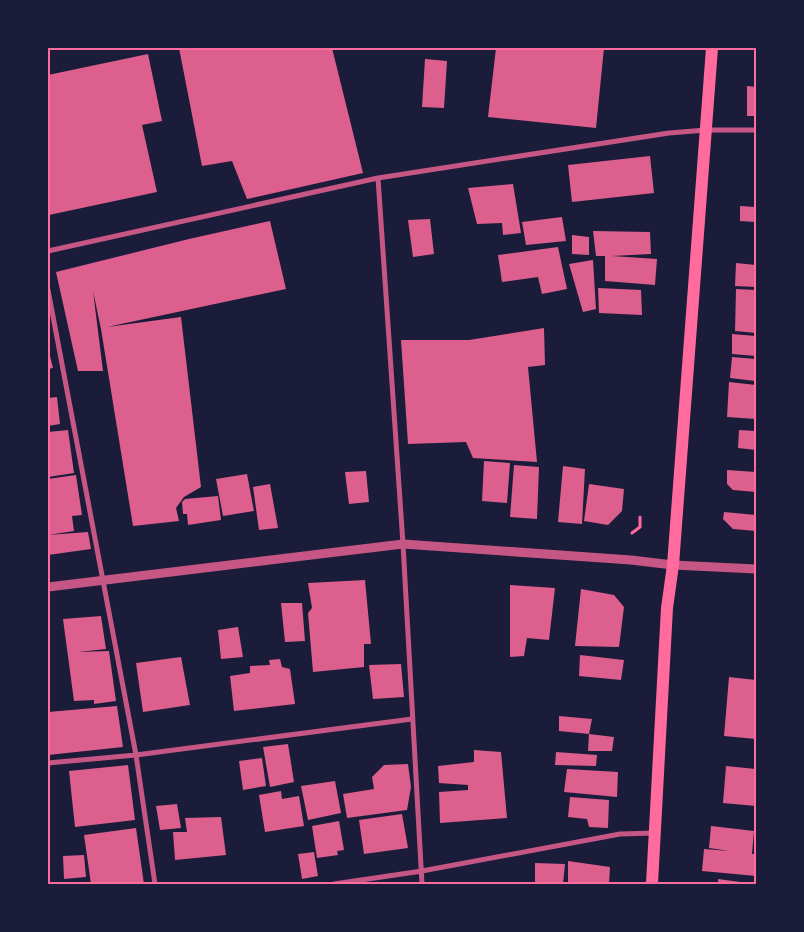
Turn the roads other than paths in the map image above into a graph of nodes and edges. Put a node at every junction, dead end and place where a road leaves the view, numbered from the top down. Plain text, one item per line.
1 (712, 48) edge
2 (706, 130) junction
3 (756, 130) edge
4 (378, 178) junction
5 (48, 251) edge
6 (48, 290) edge
7 (403, 544) junction
8 (673, 565) junction
9 (756, 569) edge
10 (102, 580) junction
11 (48, 587) edge
12 (412, 719) junction
13 (136, 755) junction
14 (48, 763) edge
15 (656, 832) junction
16 (422, 871) junction
17 (155, 884) edge
18 (334, 884) edge
19 (422, 884) edge
20 (652, 884) edge

1 - 2 main road
2 - 3 street
2 - 4 street
2 - 8 main road
4 - 5 street
4 - 7 street
6 - 10 street
7 - 8 street
7 - 10 street
7 - 12 street
8 - 9 street
8 - 15 main road
10 - 11 street
10 - 13 street
12 - 13 street
12 - 16 street
13 - 14 street
13 - 17 street
15 - 16 street
15 - 20 main road
16 - 18 street
16 - 19 street

